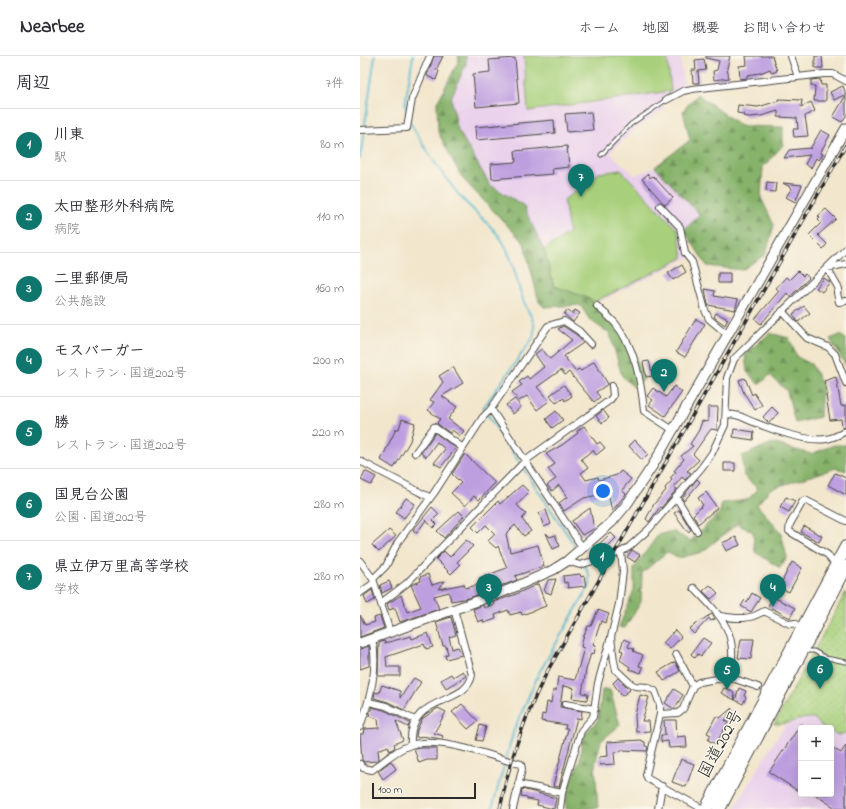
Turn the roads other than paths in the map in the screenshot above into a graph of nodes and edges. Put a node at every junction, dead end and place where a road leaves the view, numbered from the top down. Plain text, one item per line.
1 (430, 56) edge
2 (791, 56) edge
3 (798, 77) junction
4 (846, 81) edge
5 (666, 100) joint
6 (846, 128) edge
7 (360, 130) edge
8 (601, 155) dead end
9 (660, 206) dead end
10 (846, 249) edge
11 (846, 264) edge
12 (827, 268) junction
13 (846, 301) edge
14 (597, 306) dead end
15 (782, 311) junction
16 (727, 334) junction
17 (591, 344) dead end
18 (846, 383) edge
19 (612, 386) dead end
20 (491, 409) junction
21 (726, 414) junction
22 (673, 430) junction
23 (846, 431) edge
24 (463, 448) junction
25 (415, 453) dead end
26 (360, 461) edge
27 (525, 461) junction
28 (429, 497) junction
29 (676, 497) junction
30 (846, 521) edge
31 (697, 531) dead end
32 (582, 547) junction
33 (846, 548) edge
34 (621, 552) junction
35 (360, 561) edge
36 (567, 561) junction
37 (843, 565) edge
38 (374, 581) junction
39 (694, 588) dead end
40 (360, 593) edge
41 (380, 604) junction
42 (454, 609) junction
43 (721, 616) junction
44 (802, 630) junction
45 (390, 632) junction
46 (611, 637) junction
47 (372, 638) junction
48 (360, 642) edge
49 (800, 653) junction
50 (676, 654) dead end
51 (846, 662) edge
52 (729, 676) junction
53 (693, 686) junction
54 (758, 687) dead end
55 (369, 702) junction
56 (565, 704) dead end
57 (595, 709) junction
58 (660, 714) junction
59 (415, 720) junction
60 (360, 727) edge
61 (411, 745) junction
62 (360, 764) edge
63 (518, 784) junction
64 (662, 786) junction
65 (562, 793) junction
66 (513, 809) edge
67 (560, 809) edge
68 (658, 809) edge
69 (705, 809) edge
70 (719, 809) edge

1 - 7 street
2 - 3 street
3 - 4 street
3 - 5 street
5 - 8 lane
6 - 16 street
9 - 16 street
10 - 12 street
11 - 12 street
12 - 13 street
12 - 15 street
14 - 22 street
15 - 18 street
15 - 21 street
16 - 22 street
17 - 20 street
19 - 27 street
20 - 24 street
20 - 27 street
21 - 23 street
21 - 29 street
22 - 32 street
24 - 25 street
24 - 28 street
26 - 28 street
27 - 32 street
27 - 41 street
28 - 38 street
29 - 31 street
29 - 34 street
30 - 37 street
32 - 36 street
33 - 37 highway, 国道202号
34 - 36 street
34 - 46 street
35 - 38 street
36 - 42 street
37 - 44 highway, 国道202号
37 - 49 highway, 国道202号
38 - 40 street
38 - 41 street
39 - 43 street
41 - 45 street
42 - 45 street
42 - 59 street
43 - 44 street
43 - 52 street
44 - 69 highway, 国道202号
45 - 47 street
46 - 57 street
46 - 58 street
47 - 48 street
47 - 55 street
49 - 51 lane
49 - 70 highway, 国道202号
50 - 53 street
52 - 53 street
52 - 54 street
53 - 58 street
55 - 59 street
55 - 60 street
56 - 57 street
57 - 65 street
58 - 64 street
59 - 61 street
61 - 62 street
61 - 63 street
63 - 65 street
63 - 66 street
64 - 68 street
64 - 69 street
65 - 67 street

